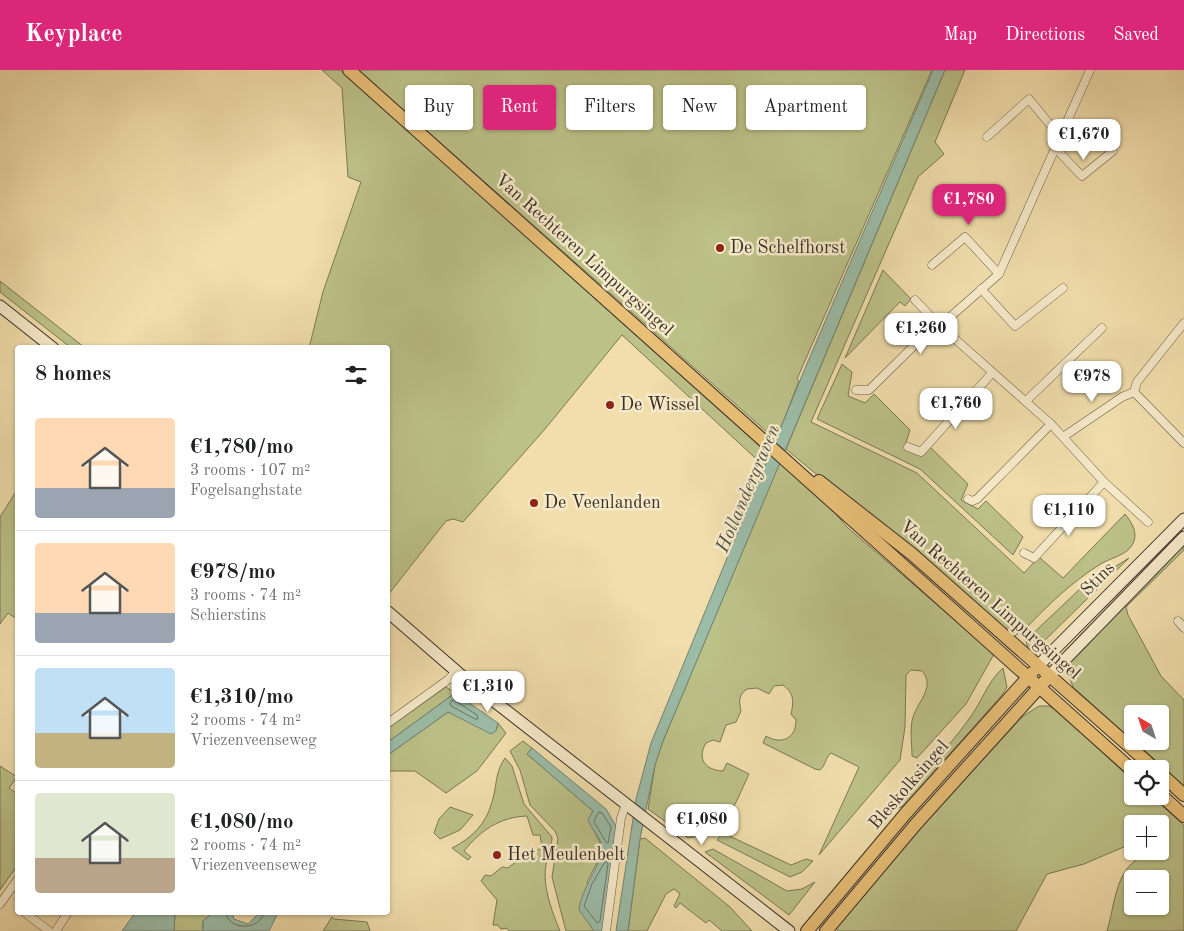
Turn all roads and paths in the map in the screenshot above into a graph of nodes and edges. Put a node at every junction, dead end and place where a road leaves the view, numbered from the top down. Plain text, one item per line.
1 (349, 70) edge
2 (1090, 70) edge
3 (987, 137) dead end
4 (1061, 138) junction
5 (1056, 149) junction
6 (1113, 151) dead end
7 (932, 265) dead end
8 (999, 274) junction
9 (1063, 288) dead end
10 (981, 289) junction
11 (915, 300) dead end
12 (0, 306) edge
13 (939, 324) junction
14 (1183, 325) edge
15 (1102, 328) dead end
16 (48, 345) edge
17 (992, 374) junction
18 (856, 390) dead end
19 (1134, 392) junction
20 (1026, 401) junction
21 (1051, 424) junction
22 (1063, 437) junction
23 (1184, 443) edge
24 (908, 447) dead end
25 (790, 462) junction
26 (1104, 482) junction
27 (968, 499) dead end
28 (1184, 519) edge
29 (1148, 522) dead end
30 (1184, 537) edge
31 (1024, 553) dead end
32 (390, 614) edge
33 (1178, 621) dead end
34 (1184, 628) edge
35 (1039, 665) junction
36 (457, 670) junction
37 (1050, 675) junction
38 (1028, 678) junction
39 (1039, 686) junction
40 (390, 723) edge
41 (1145, 760) edge
42 (1124, 763) edge
43 (1169, 781) edge
44 (1184, 795) edge
45 (1169, 802) edge
46 (629, 807) junction
47 (1184, 816) edge
48 (15, 883) edge
49 (0, 904) edge
50 (28, 915) edge
51 (66, 915) edge
52 (49, 931) edge
53 (56, 931) edge
54 (606, 931) edge
55 (789, 931) edge
56 (807, 931) edge
57 (826, 931) edge

1 - 25 main road, Van Rechteren Limpurgsingel
2 - 4 street
3 - 4 street
4 - 5 street
5 - 6 street
5 - 8 street
7 - 8 street
8 - 10 street
9 - 10 street
10 - 13 street
11 - 13 street
12 - 16 street
13 - 17 street
13 - 18 street
14 - 19 street
15 - 20 street
17 - 20 street
17 - 24 street
19 - 22 street
19 - 23 street
20 - 21 street
21 - 22 street
21 - 27 street
22 - 26 street
25 - 35 main road, Van Rechteren Limpurgsingel
25 - 38 main road, Van Rechteren Limpurgsingel
26 - 29 street
26 - 31 street
28 - 35 street, Stins
30 - 37 street, Stins
32 - 36 street
33 - 34 street
35 - 37 main road, Van Rechteren Limpurgsingel
35 - 38 main road, Bleskolksingel
36 - 40 street
36 - 46 street
37 - 39 main road, Bleskolksingel
37 - 41 main road, Van Rechteren Limpurgsingel
38 - 39 main road, Van Rechteren Limpurgsingel
38 - 56 main road, Bleskolksingel
39 - 42 main road, Van Rechteren Limpurgsingel
39 - 57 main road, Bleskolksingel
43 - 44 main road
45 - 47 main road
46 - 54 street
46 - 55 street
48 - 49 street
50 - 52 street
51 - 53 street

